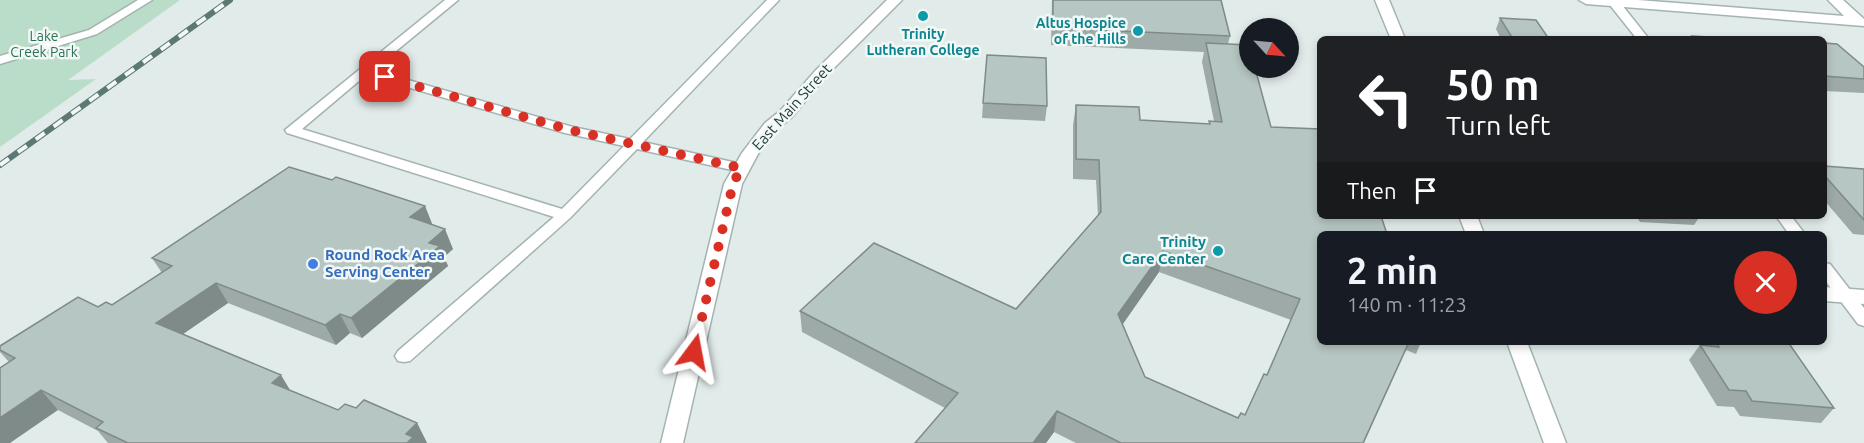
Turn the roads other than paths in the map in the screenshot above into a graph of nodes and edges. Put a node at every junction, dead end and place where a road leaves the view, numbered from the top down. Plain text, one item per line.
1 (146, 0) edge
2 (452, 0) edge
3 (773, 0) edge
4 (895, 0) edge
5 (1382, 0) edge
6 (1586, 0) edge
7 (1834, 0) edge
8 (1612, 1) edge
9 (1861, 23) edge
10 (1397, 36) edge
11 (1641, 36) edge
12 (0, 60) edge
13 (364, 71) junction
14 (631, 144) junction
15 (741, 168) junction
16 (565, 215) junction
17 (1785, 219) edge
18 (1795, 231) edge
19 (1827, 271) edge
20 (1827, 294) edge
21 (1855, 296) edge
22 (1864, 320) edge
23 (1518, 345) edge
24 (404, 356) dead end
25 (672, 443) edge
26 (1555, 443) edge

1 - 12 lane
2 - 13 lane
3 - 14 lane
4 - 15 street, East Main Street
5 - 10 street
6 - 8 street
7 - 9 street
8 - 9 street
8 - 11 lane
13 - 14 lane
13 - 16 lane
14 - 15 lane
14 - 16 lane
15 - 25 street, East Main Street
16 - 24 lane
17 - 18 lane
19 - 21 lane
20 - 21 street
21 - 22 lane
23 - 26 street

